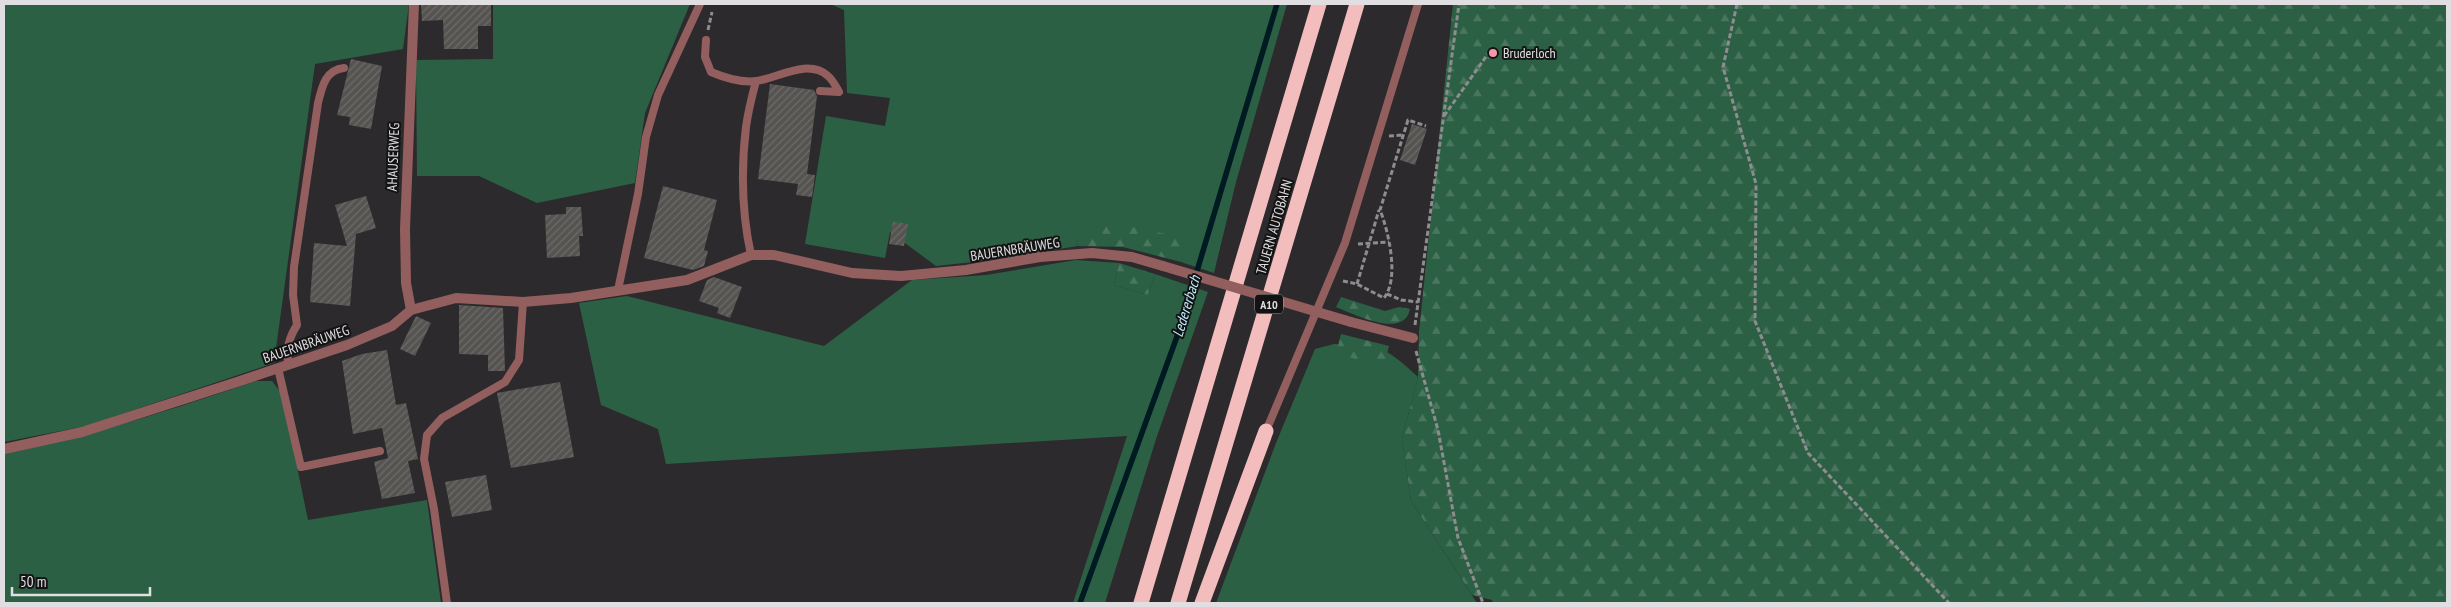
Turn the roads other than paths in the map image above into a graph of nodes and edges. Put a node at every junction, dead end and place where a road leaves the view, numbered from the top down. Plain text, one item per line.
1 (414, 4) edge
2 (700, 4) edge
3 (1319, 4) edge
4 (1357, 4) edge
5 (1418, 4) edge
6 (706, 40) road end
7 (344, 68) dead end
8 (756, 81) junction
9 (820, 91) dead end
10 (750, 255) junction
11 (618, 290) junction
12 (523, 302) junction
13 (411, 310) junction
14 (1413, 338) road end
15 (288, 365) junction
16 (278, 368) junction
17 (1266, 431) joint
18 (4, 449) edge
19 (380, 451) dead end
20 (447, 603) edge
21 (1141, 603) edge
22 (1178, 603) edge
23 (1202, 603) edge

1 - 13 street, AHAUSERWEG
2 - 11 lane
3 - 21 highway, TAUERN AUTOBAHN / A10
4 - 22 highway, TAUERN AUTOBAHN / A10
5 - 17 lane
6 - 8 lane
7 - 15 lane
8 - 9 lane
8 - 10 lane
10 - 11 street, BAUERNBRÄUWEG
10 - 14 street, BAUERNBRÄUWEG, bridge
11 - 12 street, BAUERNBRÄUWEG
12 - 13 street, BAUERNBRÄUWEG
12 - 20 lane
13 - 15 street, BAUERNBRÄUWEG
15 - 16 street, BAUERNBRÄUWEG
16 - 18 street, BAUERNBRÄUWEG
16 - 19 lane
17 - 23 highway

